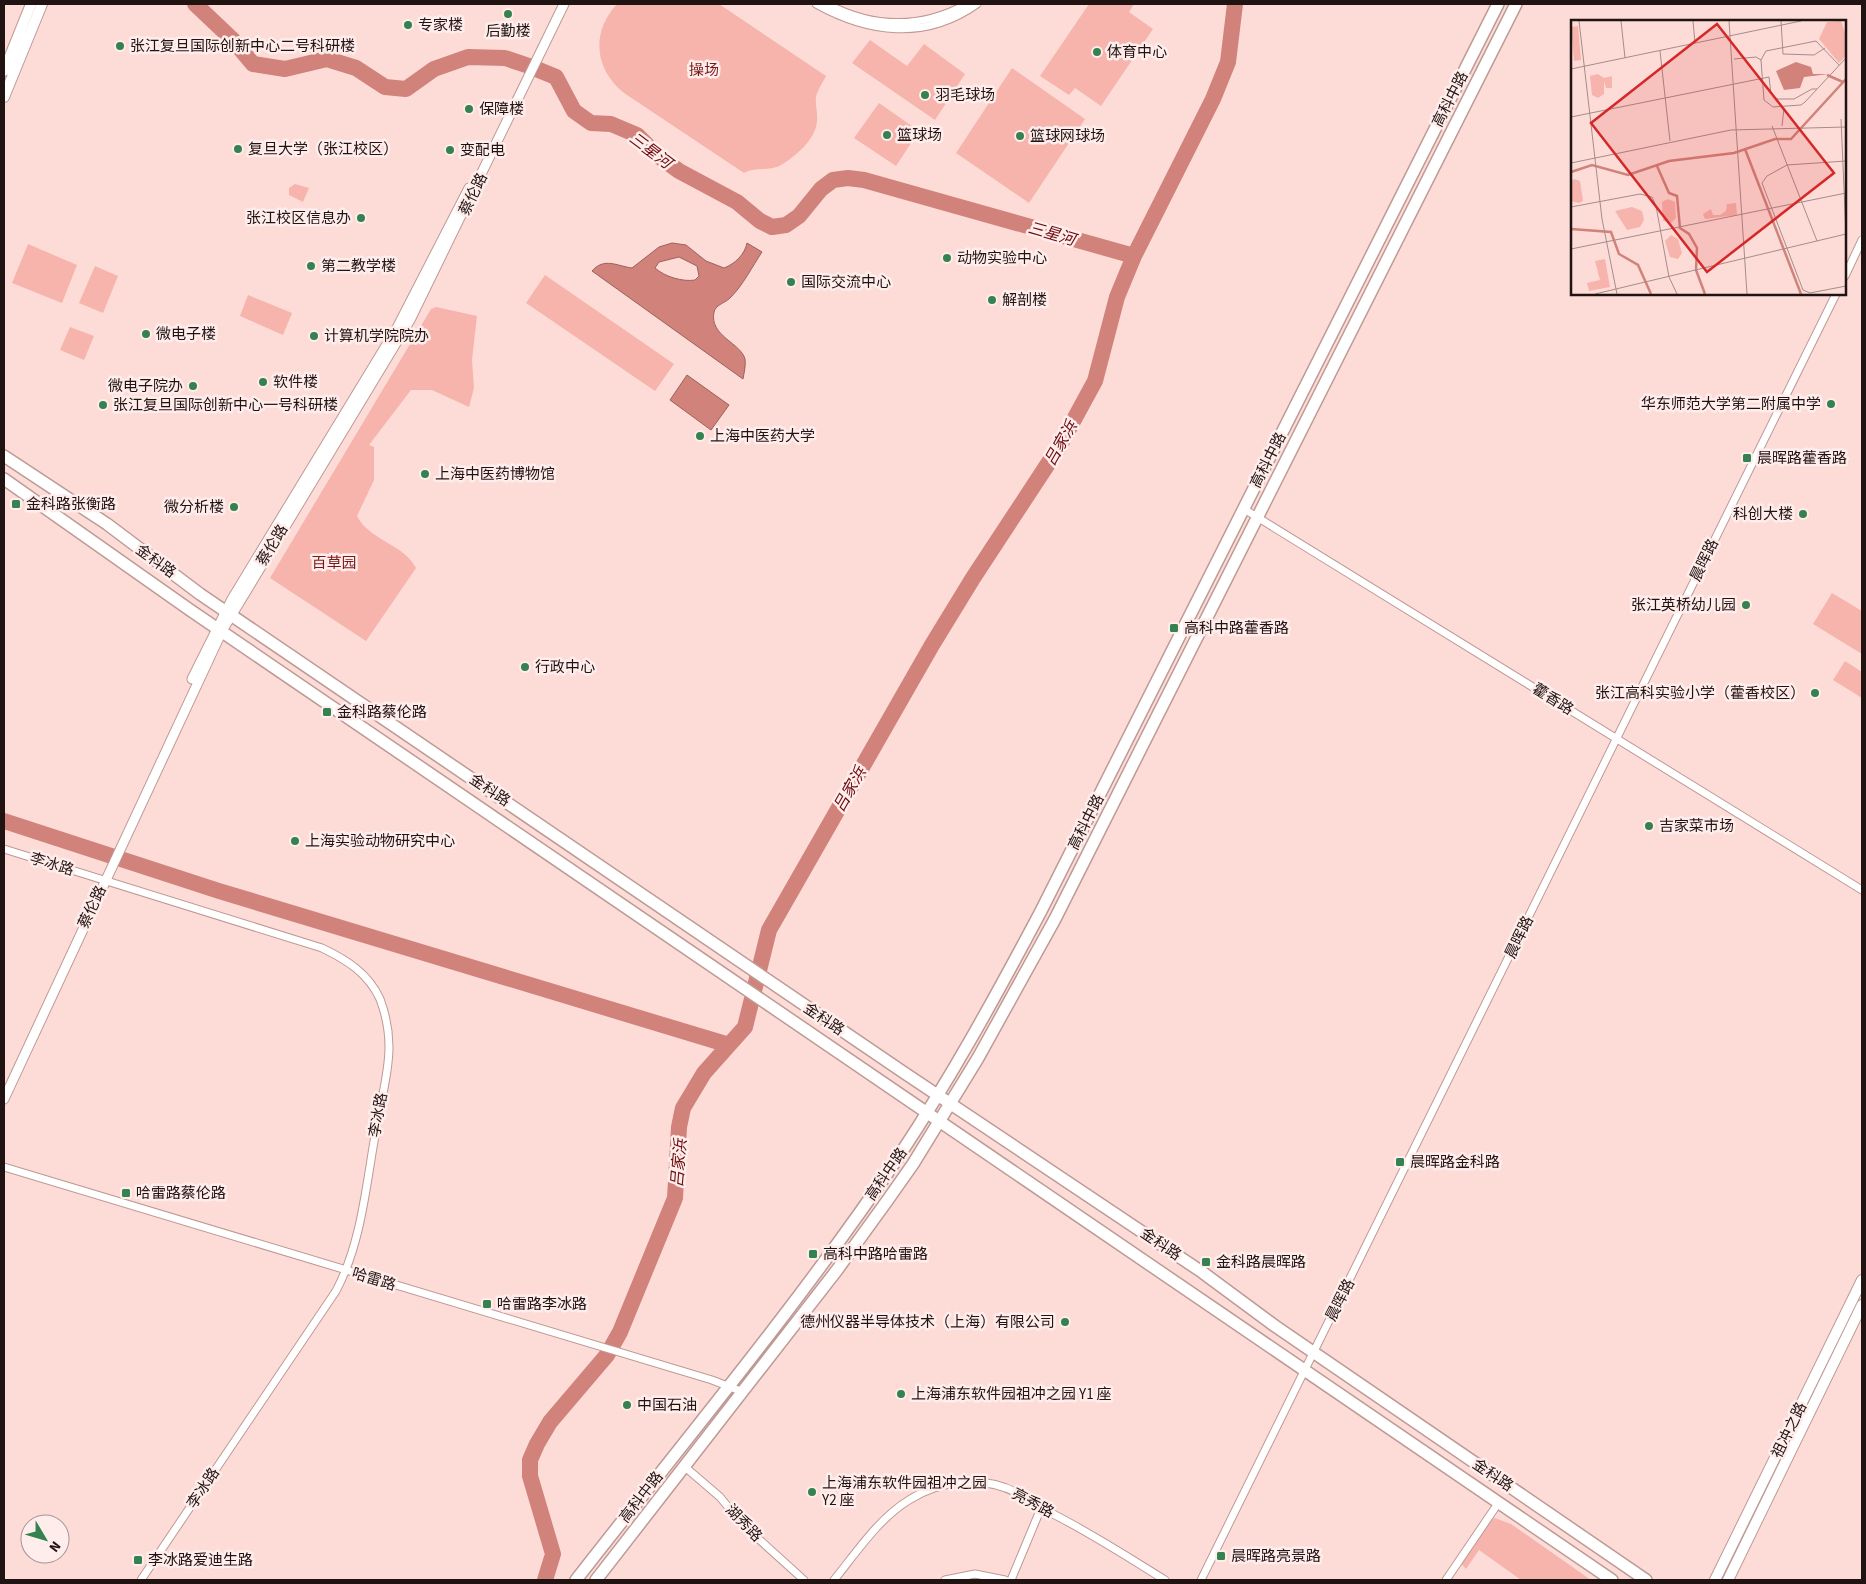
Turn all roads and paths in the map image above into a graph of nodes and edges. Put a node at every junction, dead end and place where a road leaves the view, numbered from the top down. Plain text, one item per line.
1 (31, 4) edge
2 (42, 4) edge
3 (558, 4) edge
4 (564, 4) edge
5 (816, 4) edge
6 (827, 4) edge
7 (966, 4) edge
8 (977, 4) edge
9 (1498, 4) edge
10 (1516, 4) edge
11 (536, 55) junction
12 (4, 71) edge
13 (4, 97) edge
14 (1862, 240) edge
15 (1846, 274) edge
16 (1836, 295) edge
17 (4, 456) edge
18 (4, 479) edge
19 (1244, 509) junction
20 (1258, 516) junction
21 (228, 612) junction
22 (219, 630) junction
23 (1616, 738) junction
24 (4, 849) edge
25 (104, 875) junction
26 (1862, 890) edge
27 (4, 1085) edge
28 (937, 1095) junction
29 (4, 1099) edge
30 (950, 1104) junction
31 (926, 1112) junction
32 (940, 1121) junction
33 (4, 1167) edge
34 (347, 1271) junction
35 (1862, 1280) edge
36 (1860, 1301) edge
37 (1314, 1353) junction
38 (1306, 1370) junction
39 (728, 1386) junction
40 (743, 1392) junction
41 (685, 1467) junction
42 (1499, 1502) junction
43 (1041, 1508) junction
44 (141, 1580) edge
45 (576, 1580) edge
46 (596, 1580) edge
47 (804, 1580) edge
48 (834, 1580) edge
49 (945, 1580) edge
50 (1005, 1580) edge
51 (1011, 1580) edge
52 (1165, 1580) edge
53 (1202, 1580) edge
54 (1446, 1580) edge
55 (1612, 1580) edge
56 (1646, 1580) edge
57 (1715, 1580) edge
58 (1728, 1580) edge

1 - 12 main road
2 - 13 main road
3 - 11 street, 蔡伦路
4 - 11 street, 蔡伦路
5 - 8 street
6 - 7 street
9 - 19 main road, 高科中路
10 - 20 main road, 高科中路
11 - 21 street, 蔡伦路
14 - 15 street
16 - 23 street, 晨晖路
17 - 21 main road, 金科路
18 - 22 main road, 金科路
19 - 20 street, 藿香路
19 - 28 main road, 高科中路
20 - 23 street, 藿香路
20 - 30 main road, 高科中路
21 - 22 street, 蔡伦路
21 - 28 main road, 金科路
22 - 25 street, 蔡伦路
22 - 31 main road, 金科路
23 - 26 street, 藿香路
23 - 37 street, 晨晖路
24 - 25 street, 李冰路
25 - 27 street, 蔡伦路
25 - 29 street, 蔡伦路
25 - 34 street, 李冰路
28 - 30 main road, 金科路
28 - 31 main road, 高科中路
30 - 32 main road, 高科中路
30 - 37 main road, 金科路
31 - 32 main road, 金科路
31 - 39 main road, 高科中路
32 - 38 main road, 金科路
32 - 40 main road, 高科中路
33 - 34 street, 哈雷路
34 - 39 street, 哈雷路
34 - 44 street, 李冰路
35 - 36 main road, 祖冲之路
36 - 57 main road, 祖冲之路
36 - 58 main road, 祖冲之路
37 - 38 street, 晨晖路
37 - 56 main road, 金科路
38 - 42 main road, 金科路
38 - 53 street, 晨晖路
39 - 40 street, 哈雷路
39 - 45 main road, 高科中路
40 - 41 main road, 高科中路
41 - 46 main road, 高科中路
41 - 47 street, 湖秀路
42 - 54 street
42 - 55 main road, 金科路
43 - 48 street, 亮秀路
43 - 51 street
43 - 52 street, 亮秀路
49 - 50 street

